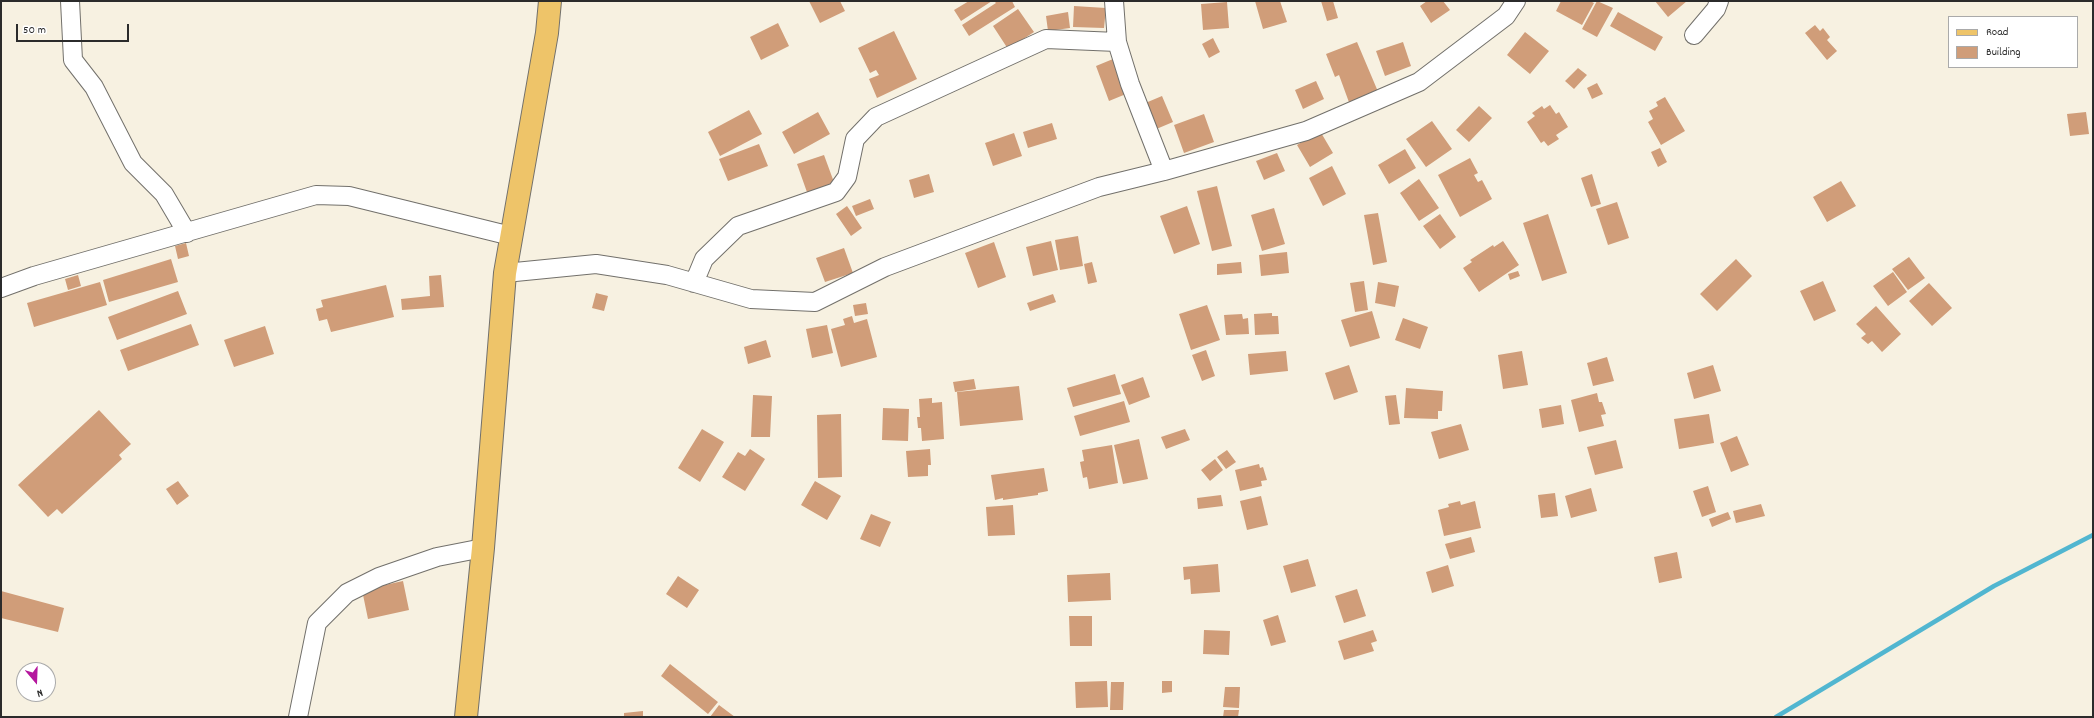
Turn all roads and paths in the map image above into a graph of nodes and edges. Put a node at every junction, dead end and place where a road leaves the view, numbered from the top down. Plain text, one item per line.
1 (70, 1) edge
2 (550, 1) edge
3 (1114, 1) edge
4 (1516, 1) edge
5 (1719, 1) edge
6 (1694, 35) dead end
7 (1116, 42) junction
8 (1164, 171) junction
9 (187, 233) junction
10 (511, 236) junction
11 (505, 273) junction
12 (694, 283) junction
13 (1, 288) edge
14 (483, 548) junction
15 (298, 717) edge
16 (466, 717) edge

1 - 9 street
2 - 10 main road
3 - 7 street
4 - 8 street
5 - 6 street
7 - 8 street
7 - 12 street
8 - 12 street
9 - 10 street
9 - 13 street
10 - 11 main road
11 - 12 street
11 - 14 main road
14 - 15 street
14 - 16 main road

